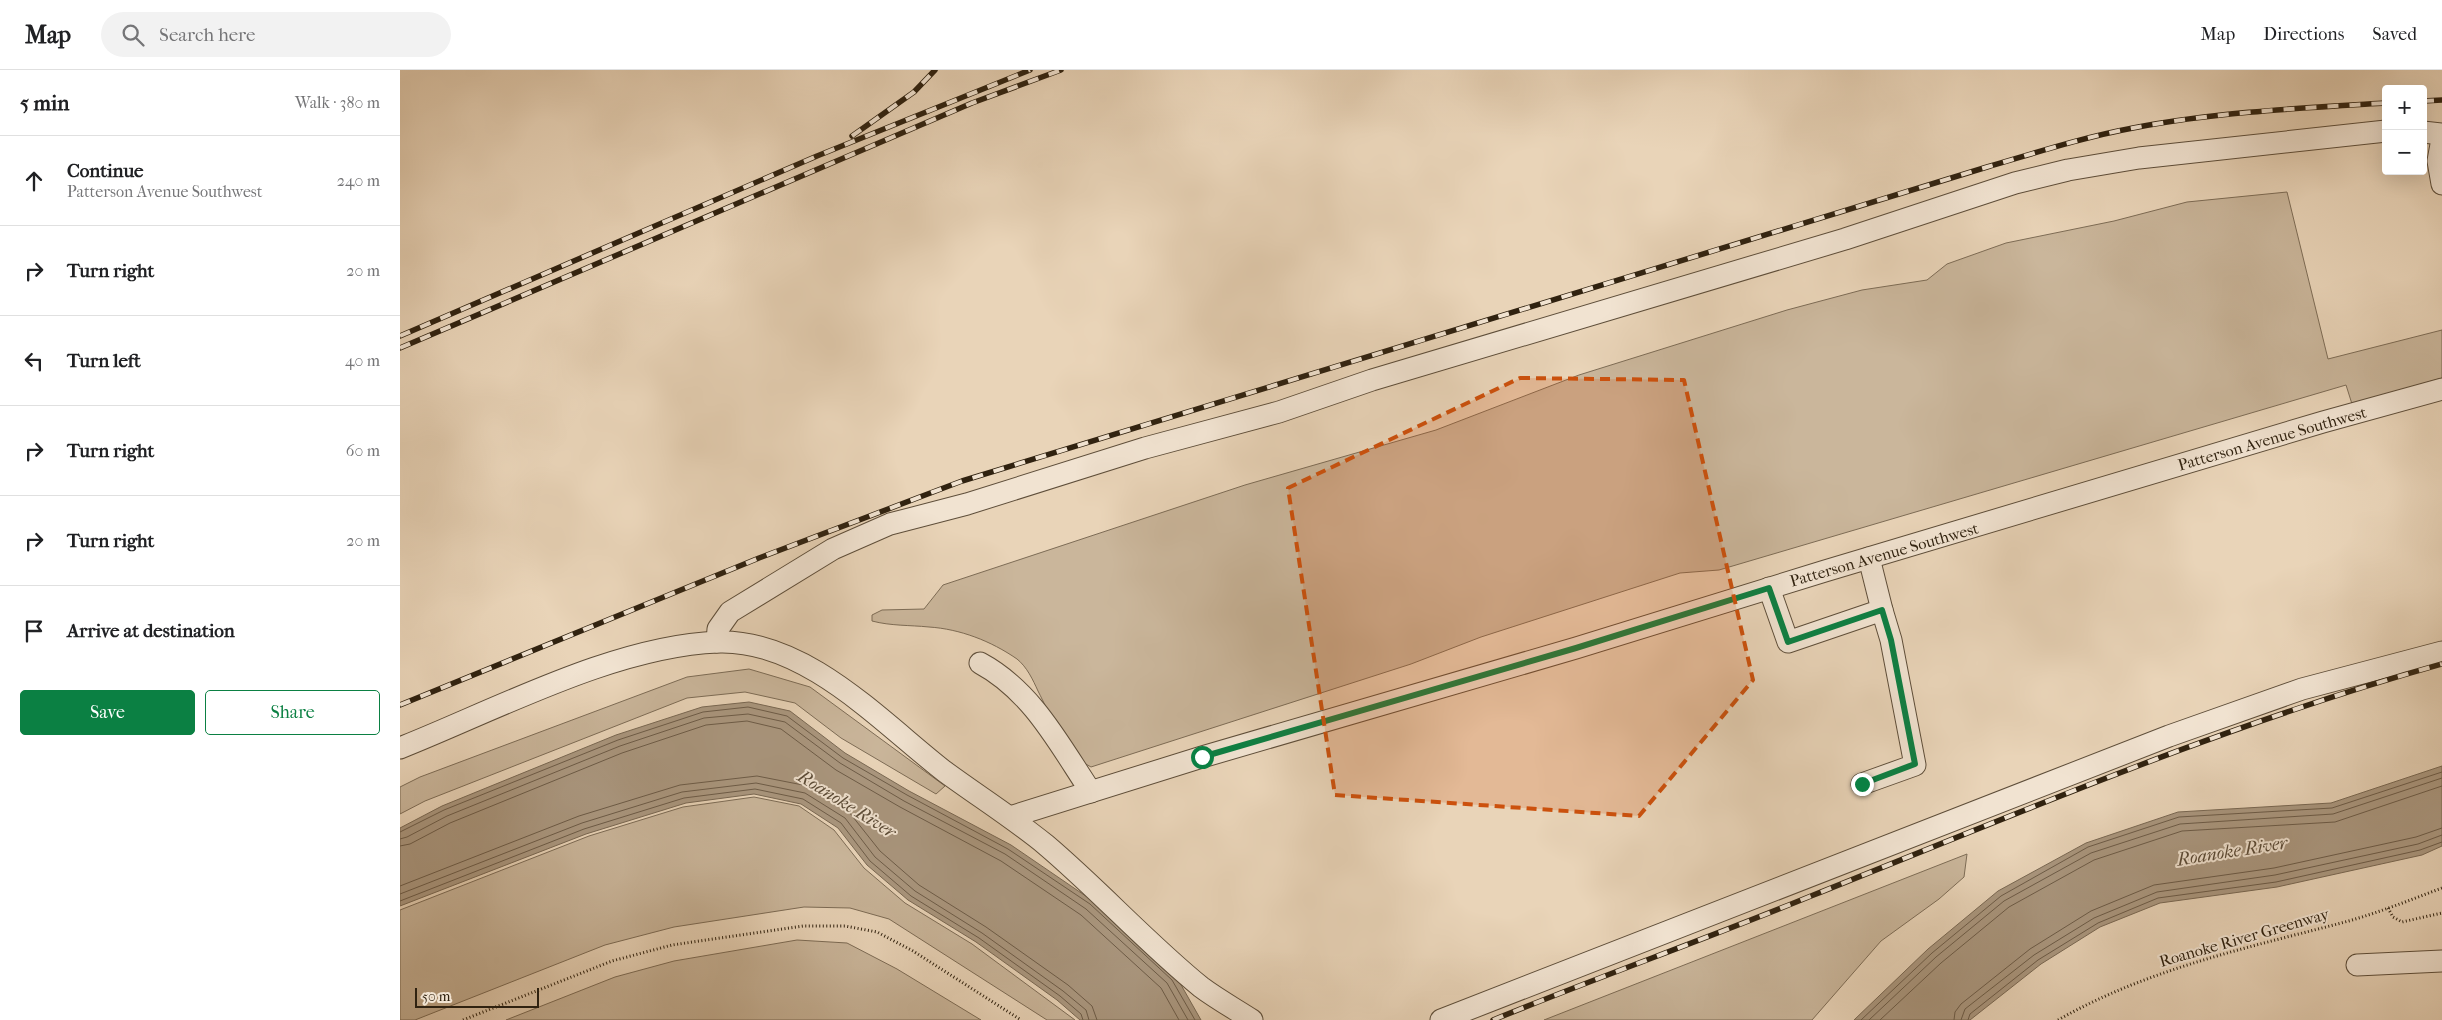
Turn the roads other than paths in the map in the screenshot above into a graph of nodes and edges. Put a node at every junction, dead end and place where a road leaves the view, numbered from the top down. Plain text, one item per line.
1 (2382, 131) edge
2 (2427, 132) edge
3 (2442, 134) edge
4 (2442, 139) edge
5 (2442, 184) edge
6 (2442, 389) edge
7 (1869, 558) junction
8 (1769, 588) junction
9 (1882, 610) junction
10 (717, 642) junction
11 (2442, 652) edge
12 (980, 663) dead end
13 (400, 748) edge
14 (1862, 784) dead end
15 (1091, 792) junction
16 (1010, 817) junction
17 (2442, 961) edge
18 (2357, 965) dead end
19 (1252, 1020) edge
20 (1441, 1020) edge

1 - 10 street
2 - 3 street
4 - 5 street
6 - 7 street, Patterson Avenue Southwest
7 - 8 street, Patterson Avenue Southwest
7 - 9 street
8 - 9 street
8 - 15 street, Patterson Avenue Southwest
9 - 14 street
10 - 13 street
10 - 16 street
11 - 20 street
12 - 15 street
15 - 16 street, Patterson Avenue Southwest
16 - 19 street
17 - 18 street

